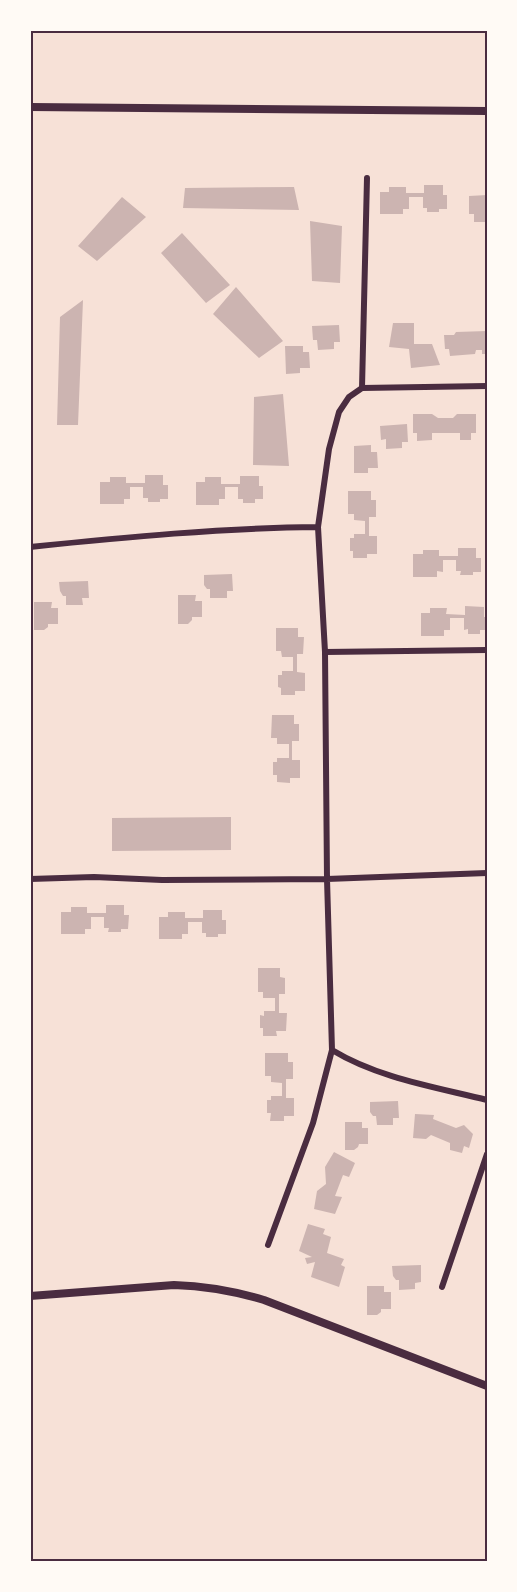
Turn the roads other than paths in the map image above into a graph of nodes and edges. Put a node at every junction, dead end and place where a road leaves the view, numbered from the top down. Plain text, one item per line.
1 (30, 107) edge
2 (487, 111) edge
3 (367, 177) dead end
4 (487, 386) edge
5 (362, 388) junction
6 (318, 527) junction
7 (30, 547) edge
8 (487, 650) edge
9 (325, 652) junction
10 (487, 873) edge
11 (30, 879) edge
12 (327, 879) junction
13 (332, 1050) junction
14 (487, 1100) edge
15 (487, 1154) edge
16 (268, 1245) dead end
17 (442, 1287) dead end
18 (30, 1296) edge
19 (487, 1386) edge

1 - 2 street
3 - 5 street
4 - 5 street
5 - 6 street
6 - 7 street
6 - 9 street
8 - 9 street
9 - 12 street
10 - 12 street
11 - 12 street
12 - 13 street
13 - 14 street
13 - 16 street
15 - 17 street
18 - 19 street

